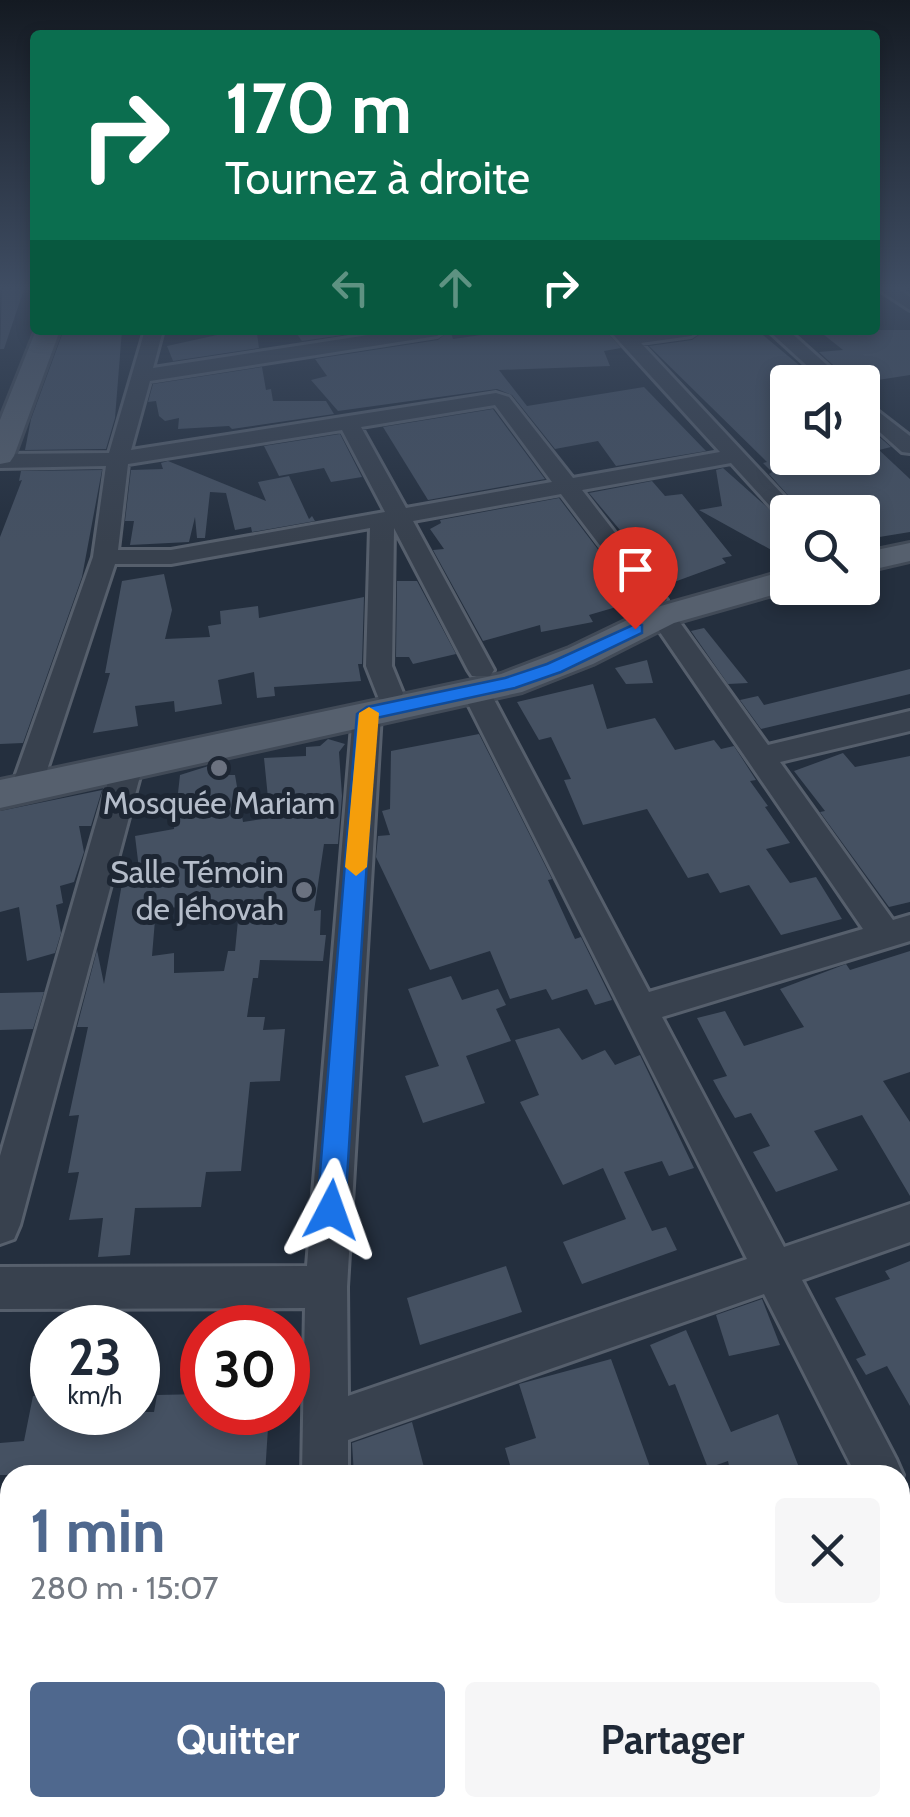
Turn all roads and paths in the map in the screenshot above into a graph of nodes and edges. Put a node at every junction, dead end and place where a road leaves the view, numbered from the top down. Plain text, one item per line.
1 (16, 374) edge
2 (32, 374) edge
3 (155, 374) edge
4 (658, 374) edge
5 (141, 376) joint
6 (0, 414) edge
7 (348, 421) junction
8 (899, 427) edge
9 (910, 448) edge
10 (735, 456) junction
11 (0, 458) edge
12 (118, 459) junction
13 (566, 487) junction
14 (772, 495) edge
15 (390, 519) junction
16 (910, 537) edge
17 (880, 544) edge
18 (910, 552) edge
19 (105, 557) junction
20 (880, 559) edge
21 (770, 570) edge
22 (770, 584) edge
23 (658, 608) junction
24 (478, 681) junction
25 (378, 703) junction
26 (910, 721) edge
27 (761, 757) junction
28 (128, 765) junction
29 (14, 782) edge
30 (897, 932) edge
31 (641, 1008) junction
32 (910, 1223) edge
33 (0, 1224) edge
34 (777, 1270) junction
35 (326, 1287) junction
36 (0, 1288) edge
37 (327, 1425) junction
38 (325, 1465) edge
39 (875, 1465) edge

1 - 6 main road
2 - 11 main road
3 - 5 street
4 - 10 street
5 - 12 street
7 - 12 street
7 - 13 street
7 - 15 street
8 - 9 street
10 - 13 street
10 - 14 street
11 - 12 street
12 - 19 street
13 - 15 street
13 - 23 street
15 - 19 street
15 - 24 street
15 - 25 street
16 - 17 main road
18 - 20 main road
19 - 29 street
21 - 23 main road
22 - 23 main road
23 - 24 main road
23 - 27 street
24 - 25 main road
24 - 31 street
25 - 28 main road
25 - 29 main road
25 - 35 street
26 - 27 street
27 - 30 street
28 - 29 main road
28 - 33 street
30 - 31 street
31 - 34 street
32 - 34 street
34 - 37 street
34 - 39 street
35 - 36 street
35 - 37 street
37 - 38 street

